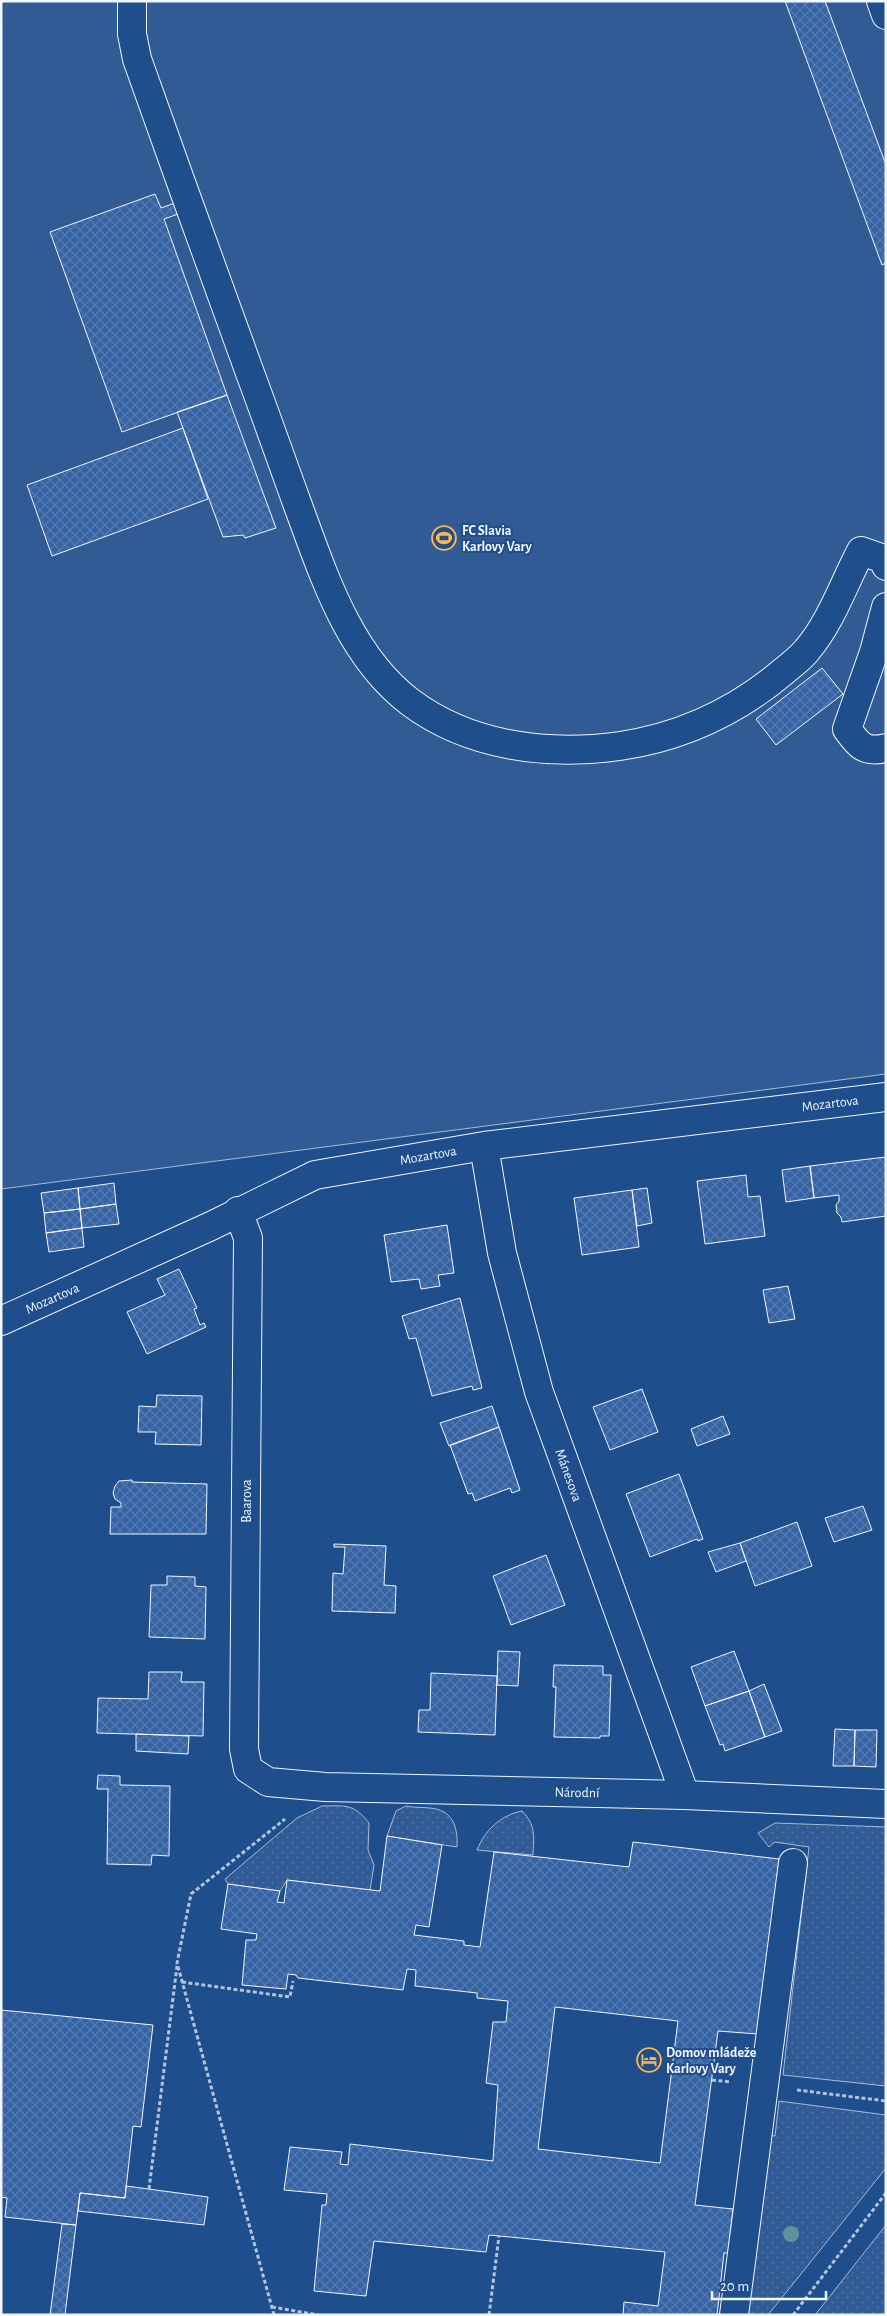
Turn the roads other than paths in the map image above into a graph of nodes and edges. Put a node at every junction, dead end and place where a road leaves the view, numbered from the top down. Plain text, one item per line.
1 (132, 1) edge
2 (881, 1) edge
3 (886, 15) edge
4 (886, 566) edge
5 (886, 607) edge
6 (886, 748) edge
7 (886, 1097) edge
8 (484, 1146) junction
9 (238, 1211) junction
10 (1, 1321) edge
11 (268, 1782) joint
12 (685, 1795) junction
13 (886, 1804) edge
14 (793, 1863) dead end
15 (734, 2315) edge

1 - 4 street
2 - 3 street
5 - 6 street
7 - 8 street, Mozartova
8 - 9 street, Mozartova
8 - 12 street, Mánesova
9 - 10 street, Mozartova
9 - 11 street, Baarova
11 - 12 street, Národní
12 - 13 street, Národní
14 - 15 street

